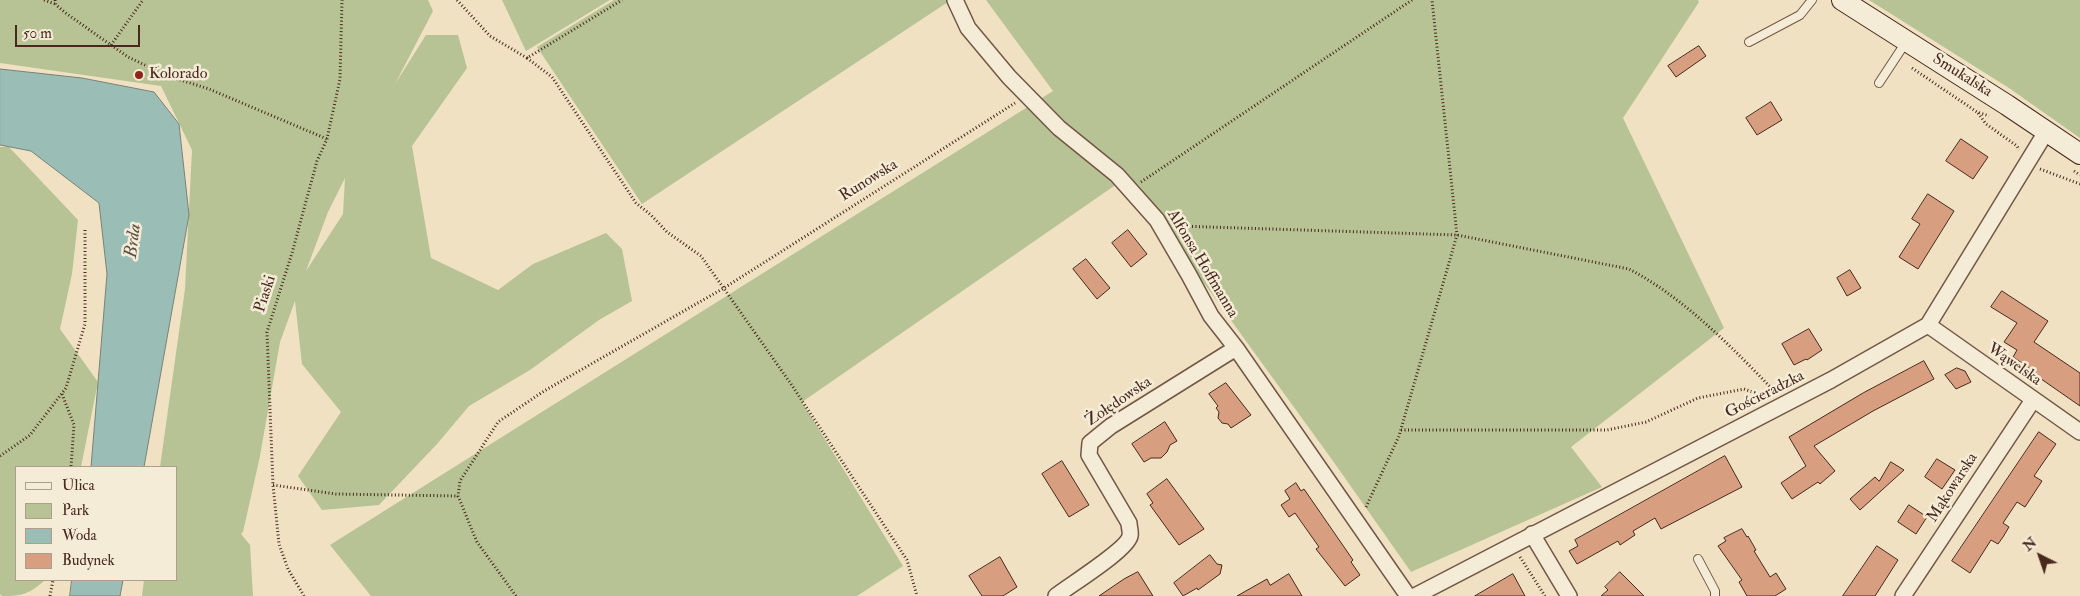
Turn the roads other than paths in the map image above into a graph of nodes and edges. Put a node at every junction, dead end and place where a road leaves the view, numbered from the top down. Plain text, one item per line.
1 (955, 0) edge
2 (1812, 0) edge
3 (1842, 0) edge
4 (1749, 42) dead end
5 (1906, 42) junction
6 (1879, 82) dead end
7 (2046, 132) junction
8 (2080, 154) edge
9 (1928, 325) junction
10 (1236, 348) junction
11 (2033, 400) junction
12 (2080, 432) edge
13 (1532, 534) junction
14 (1698, 558) dead end
15 (1056, 596) edge
16 (1408, 596) edge
17 (1415, 596) edge
18 (1570, 596) edge
19 (1715, 596) edge
20 (1903, 596) edge

1 - 10 street, Alfonsa Hoffmanna
2 - 4 lane
3 - 5 street, Smukalska
5 - 6 lane
5 - 7 street, Smukalska
7 - 8 street, Smukalska
7 - 9 street, Gościeradzka
9 - 11 street, Wąwelska
9 - 13 street, Gościeradzka
10 - 15 street, Żołędowska
10 - 16 street, Alfonsa Hoffmanna
11 - 12 street, Wąwelska
11 - 20 street, Mąkowarska
13 - 17 street, Gościeradzka
13 - 18 street
14 - 19 lane

